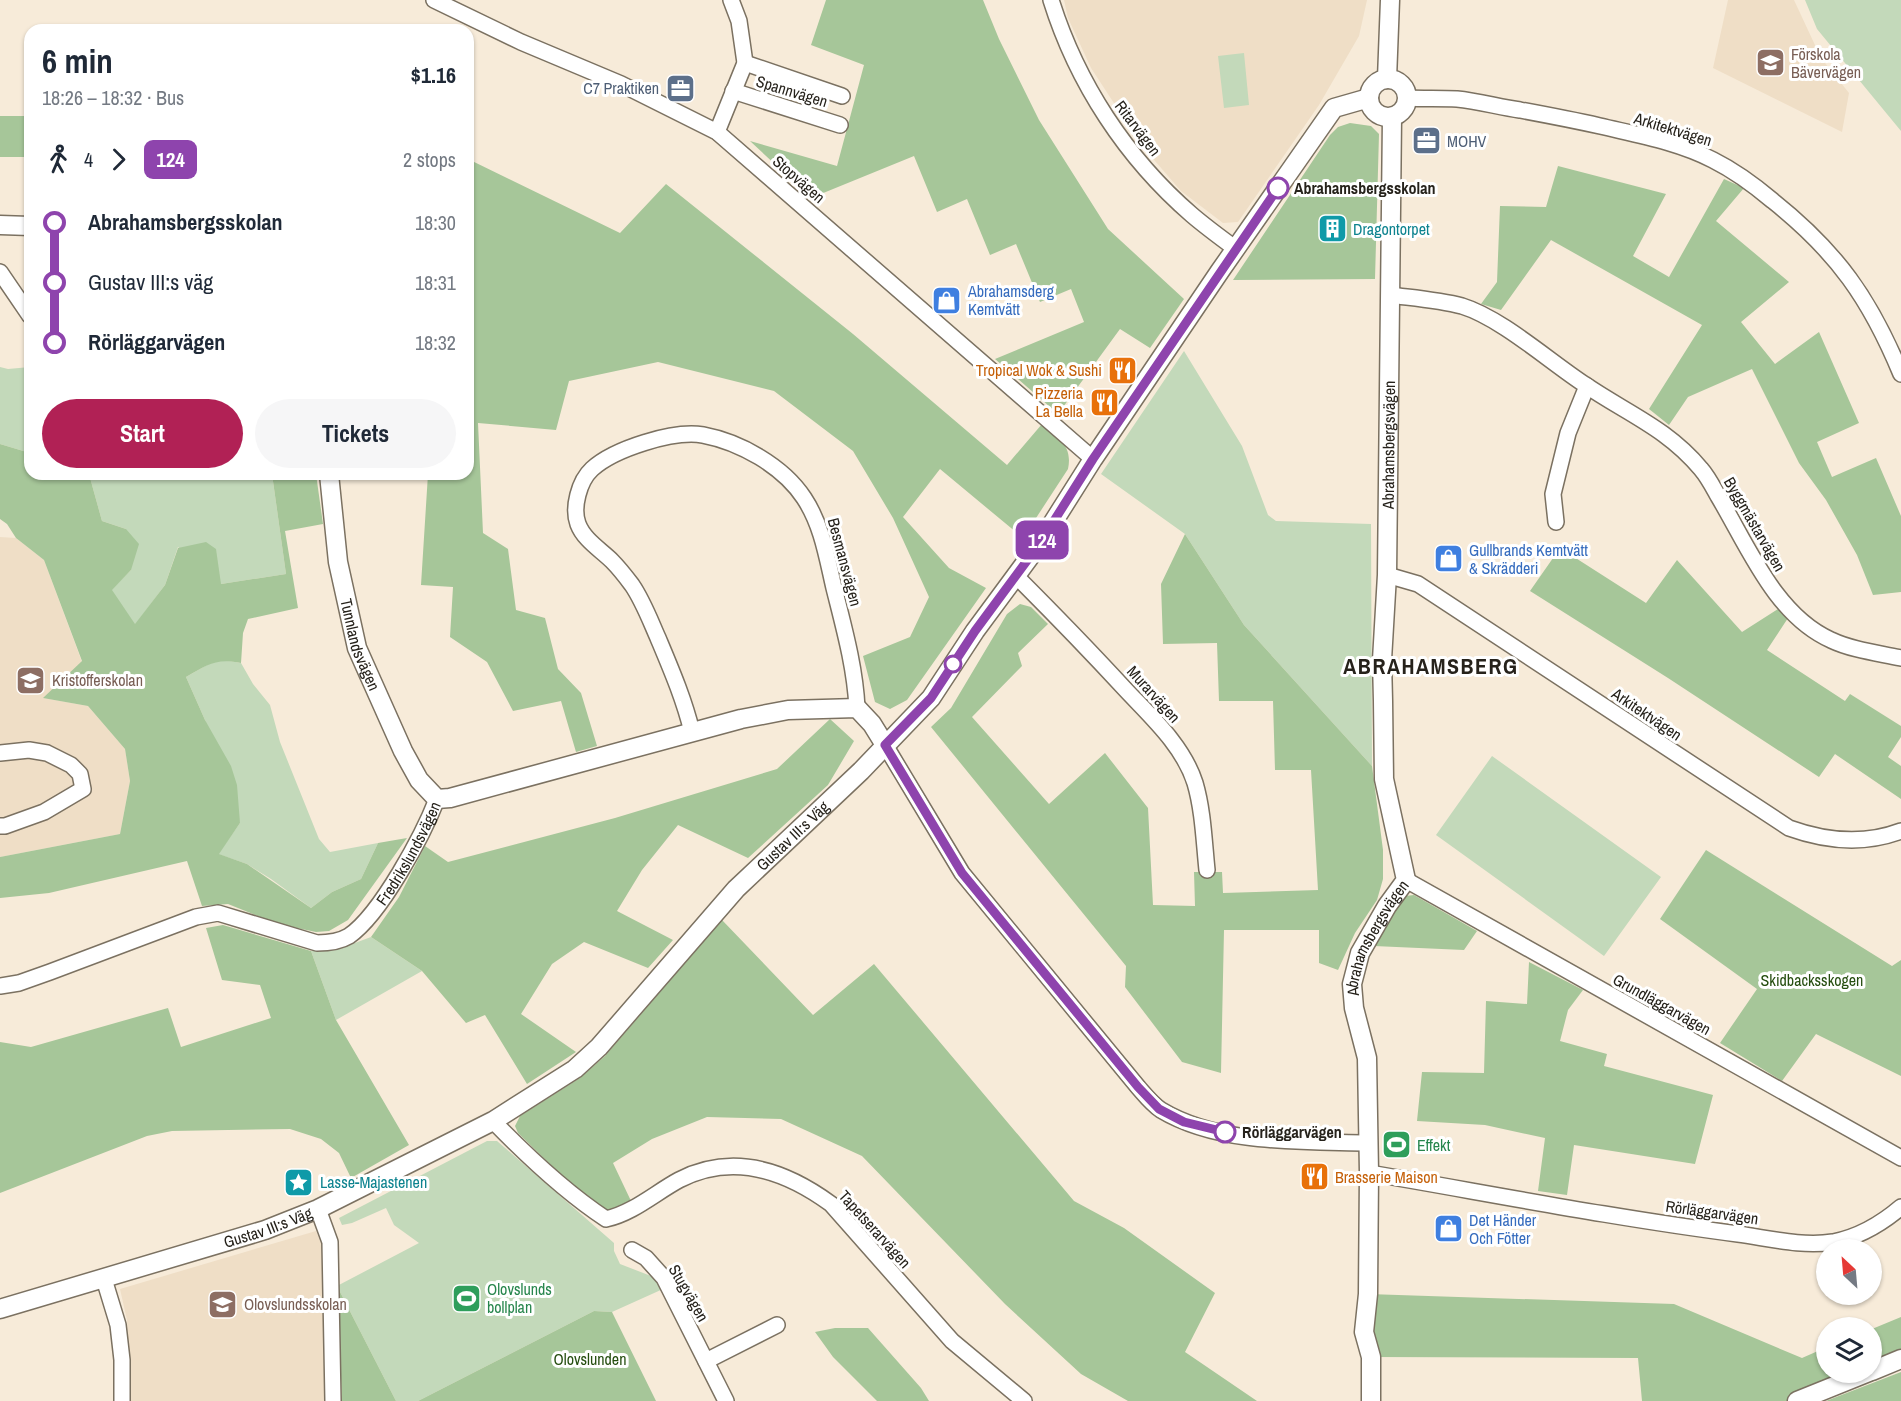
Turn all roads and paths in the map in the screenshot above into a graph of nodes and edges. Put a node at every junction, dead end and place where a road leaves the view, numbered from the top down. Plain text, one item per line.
1 (434, 0) edge
2 (731, 0) edge
3 (1051, 0) edge
4 (1390, 0) edge
5 (745, 63) junction
6 (1387, 79) junction
7 (733, 91) junction
8 (842, 96) dead end
9 (1369, 98) junction
10 (1407, 98) junction
11 (1392, 117) junction
12 (840, 125) dead end
13 (717, 132) junction
14 (0, 225) edge
15 (24, 226) edge
16 (1236, 249) junction
17 (0, 272) edge
18 (1390, 295) junction
19 (24, 307) edge
20 (1901, 374) edge
21 (1587, 387) junction
22 (1093, 459) junction
23 (330, 480) edge
24 (1556, 522) dead end
25 (1015, 575) junction
26 (1387, 575) junction
27 (1901, 658) edge
28 (857, 708) junction
29 (693, 732) junction
30 (885, 745) junction
31 (0, 753) edge
32 (437, 799) junction
33 (0, 826) edge
34 (1901, 831) edge
35 (1208, 870) dead end
36 (1406, 880) junction
37 (0, 986) edge
38 (493, 1121) junction
39 (1368, 1143) junction
40 (1901, 1158) edge
41 (1370, 1173) junction
42 (1901, 1208) edge
43 (318, 1209) junction
44 (632, 1250) dead end
45 (104, 1278) junction
46 (0, 1309) edge
47 (777, 1325) dead end
48 (1901, 1359) edge
49 (706, 1361) junction
50 (1882, 1367) edge
51 (1842, 1383) edge
52 (122, 1401) edge
53 (333, 1401) edge
54 (726, 1401) edge
55 (1024, 1401) edge
56 (1371, 1401) edge
57 (1797, 1401) edge

1 - 13 street, Stopvägen
2 - 5 street, Spannvägen
3 - 16 street, Ritarvägen
4 - 6 street
5 - 7 street, Spannvägen
5 - 8 street, Spannvägen
6 - 9 street
6 - 10 street
7 - 12 street, Spannvägen
7 - 13 street, Spannvägen
9 - 11 street
9 - 16 street, Gustav III:s Väg
10 - 11 street
10 - 20 street, Arkitektvägen
11 - 18 street, Abrahamsbergsvägen
13 - 22 street, Stopvägen
14 - 15 street
16 - 22 street, Gustav III:s Väg
17 - 19 street
18 - 21 street, Byggmästarvägen
18 - 26 street, Abrahamsbergsvägen
21 - 24 street
21 - 27 street, Byggmästarvägen
22 - 25 street, Gustav III:s Väg
23 - 32 street, Tunnlandsvägen
25 - 30 street, Gustav III:s Väg
25 - 35 street, Murarvägen
26 - 34 street, Arkitektvägen
26 - 36 street, Abrahamsbergsvägen
28 - 29 street, Fredrikslundsvägen
28 - 29 street, Besmansvägen
28 - 30 street
29 - 32 street, Fredrikslundsvägen
30 - 38 street, Gustav III:s Väg
30 - 39 street
31 - 33 street
32 - 37 street, Fredrikslundsvägen
36 - 39 street, Abrahamsbergsvägen
36 - 40 street, Grundläggarvägen
38 - 43 street, Gustav III:s Väg
38 - 55 street, Tapetserarvägen
39 - 41 street, Abrahamsbergsvägen
41 - 42 street, Rörläggarvägen
41 - 56 street, Abrahamsbergsvägen
43 - 45 street, Gustav III:s Väg
43 - 53 street
44 - 49 street, Stugvägen
45 - 46 street, Gustav III:s Väg
45 - 52 street
47 - 49 street
48 - 50 street
49 - 54 street, Stugvägen
51 - 57 street

